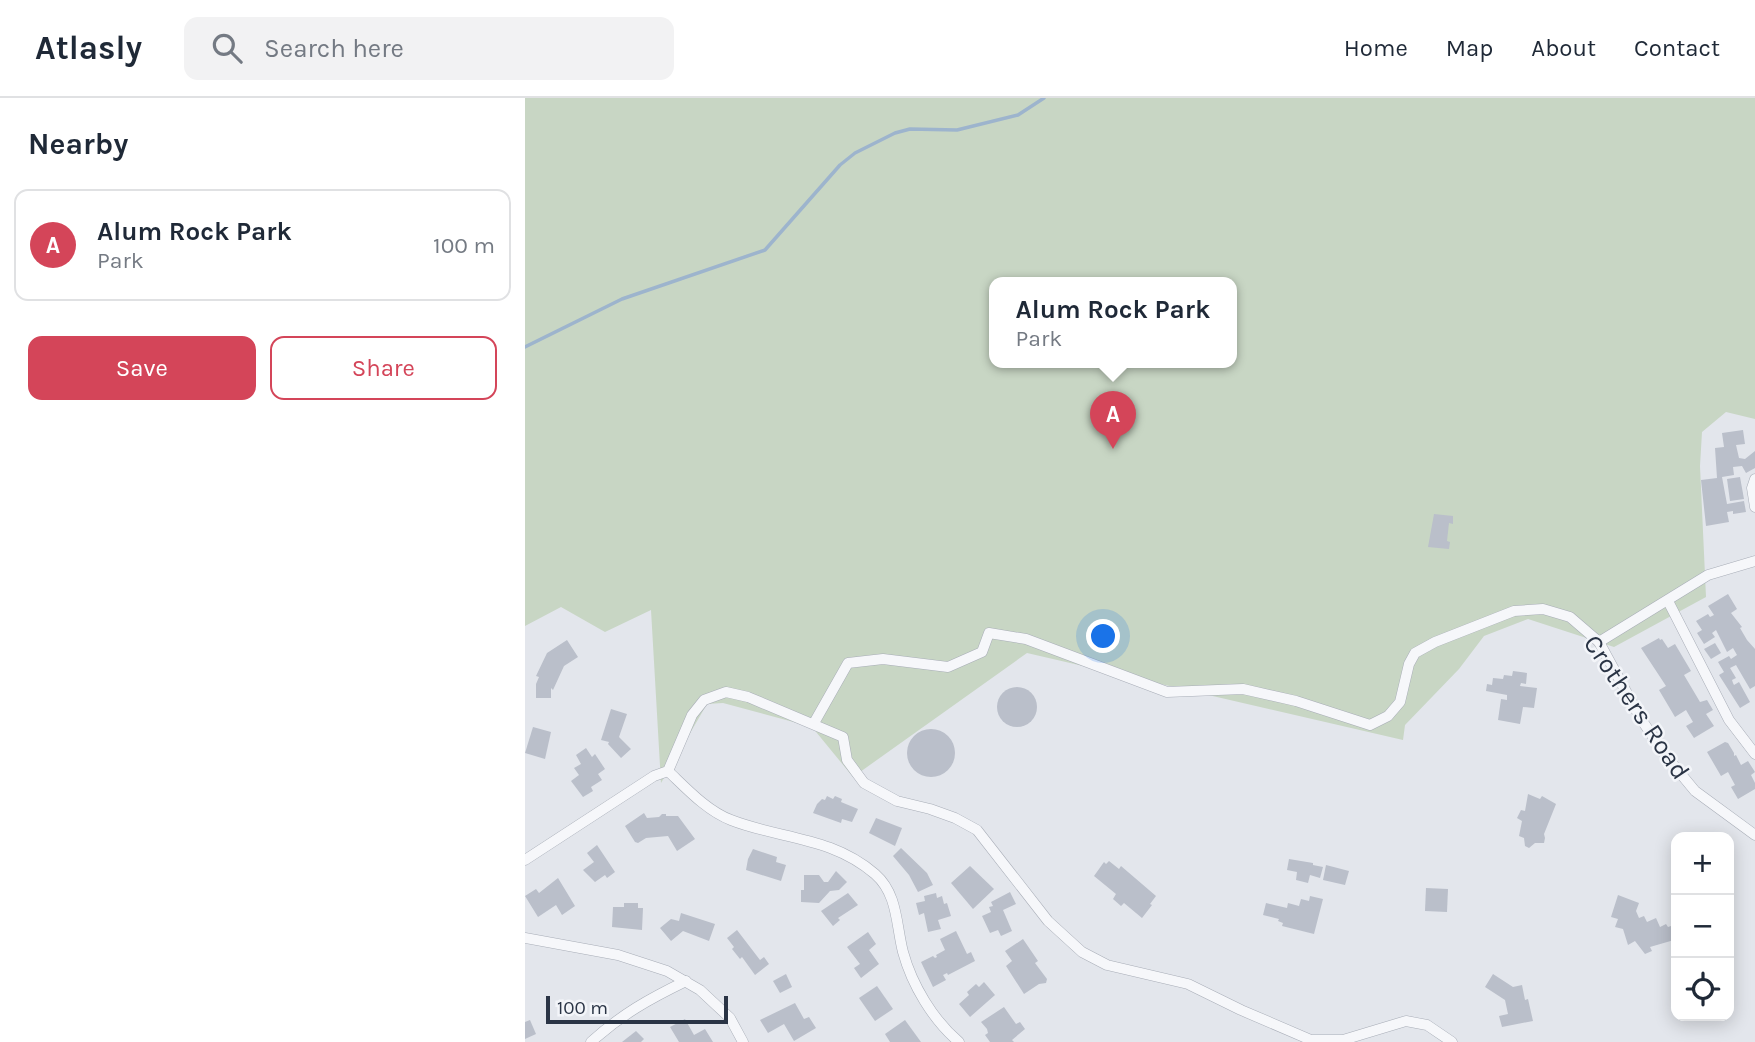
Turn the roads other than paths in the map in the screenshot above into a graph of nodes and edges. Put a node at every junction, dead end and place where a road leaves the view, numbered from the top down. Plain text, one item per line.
1 (1755, 479) edge
2 (1755, 508) edge
3 (1755, 561) edge
4 (1668, 601) junction
5 (1599, 642) junction
6 (814, 723) junction
7 (1755, 754) edge
8 (668, 771) junction
9 (1755, 835) edge
10 (525, 860) edge
11 (525, 938) edge
12 (686, 981) junction
13 (590, 1042) edge
14 (743, 1042) edge
15 (959, 1042) edge
16 (1451, 1042) edge

1 - 2 street
3 - 4 street
4 - 5 street
4 - 7 street
5 - 6 street, Crothers Road
5 - 9 street, Crothers Road
6 - 8 street
6 - 16 street
8 - 10 street
8 - 15 street
11 - 12 street
12 - 13 street
12 - 14 street

